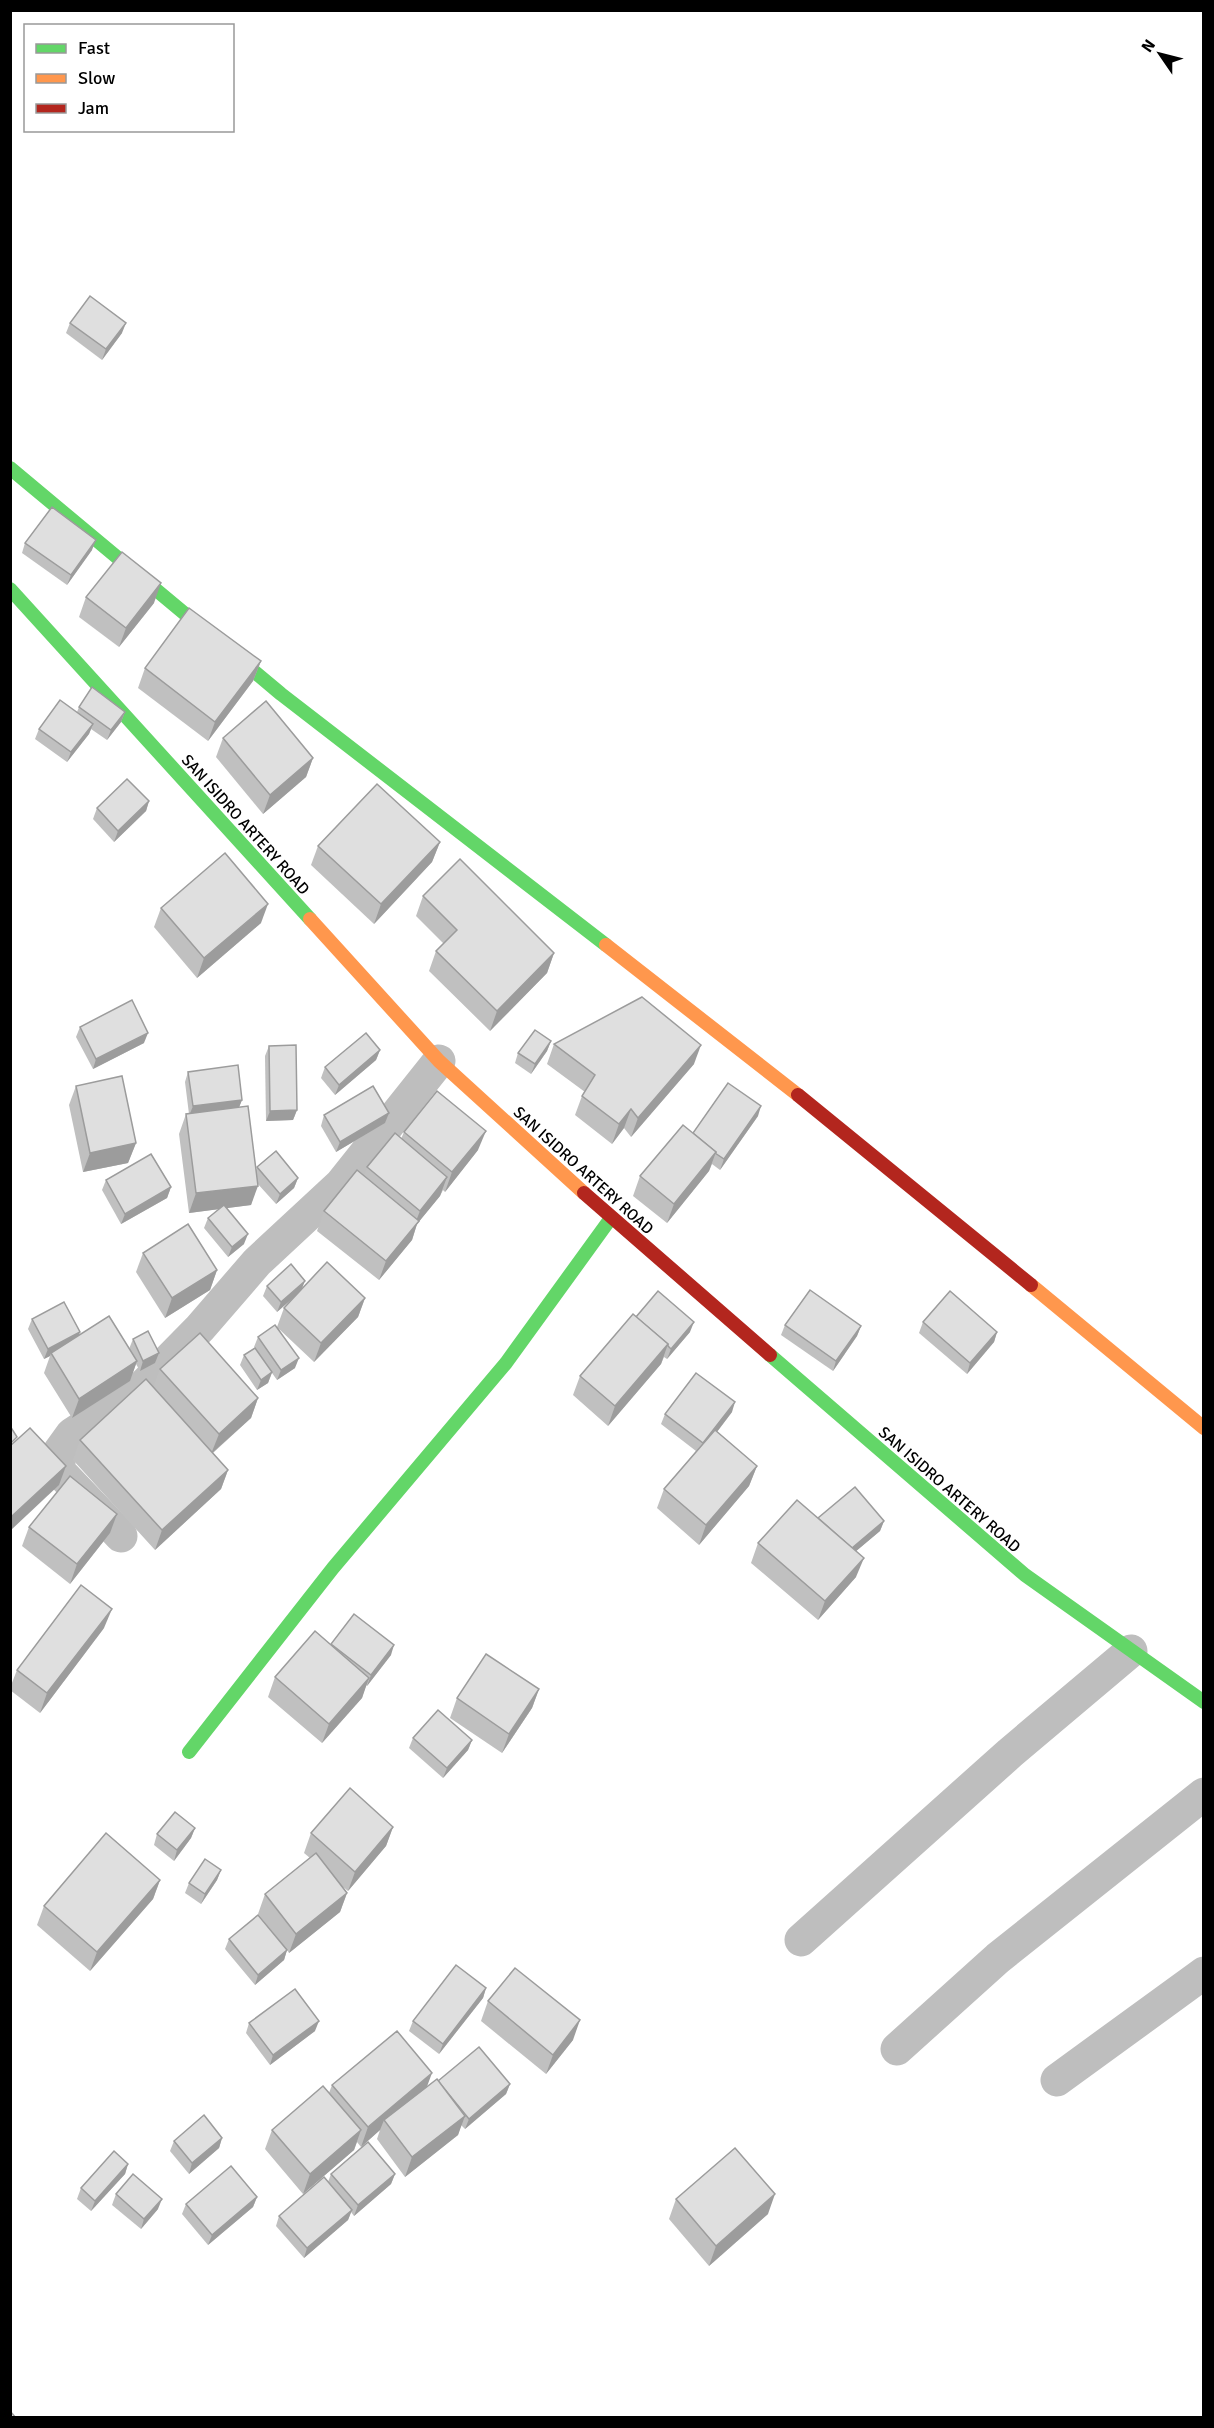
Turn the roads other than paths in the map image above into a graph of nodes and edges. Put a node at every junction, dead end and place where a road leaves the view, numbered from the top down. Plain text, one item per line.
1 (10, 468) edge
2 (10, 589) edge
3 (439, 1061) junction
4 (612, 1218) junction
5 (1203, 1428) edge
6 (121, 1536) dead end
7 (1131, 1651) junction
8 (1203, 1702) edge
9 (189, 1752) dead end
10 (1203, 1794) edge
11 (801, 1940) dead end
12 (1203, 1973) edge
13 (897, 2049) dead end
14 (1057, 2080) dead end

1 - 5 street
2 - 3 street, SAN ISIDRO ARTERY ROAD
3 - 4 street, SAN ISIDRO ARTERY ROAD
3 - 6 street
4 - 7 street, SAN ISIDRO ARTERY ROAD
4 - 9 street
7 - 8 street, SAN ISIDRO ARTERY ROAD
7 - 11 street
10 - 13 street
12 - 14 street

